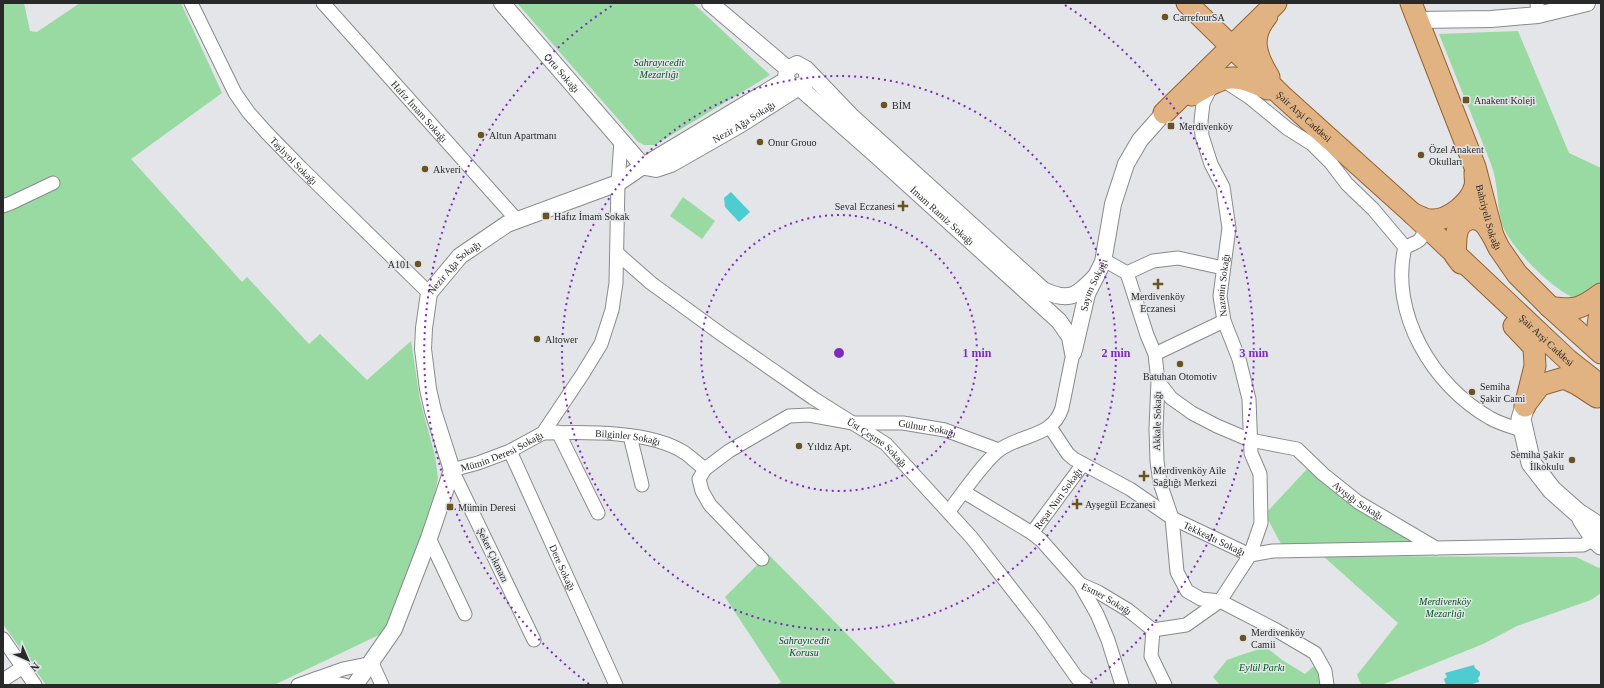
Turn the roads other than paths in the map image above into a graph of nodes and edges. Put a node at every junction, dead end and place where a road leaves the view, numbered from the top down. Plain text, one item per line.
1 (191, 3) edge
2 (323, 3) edge
3 (502, 3) edge
4 (712, 3) edge
5 (1187, 3) edge
6 (1276, 3) edge
7 (1587, 3) edge
8 (1538, 9) edge
9 (1414, 11) edge
10 (1231, 46) junction
11 (791, 79) junction
12 (1217, 82) junction
13 (1282, 96) junction
14 (1164, 113) junction
15 (621, 142) junction
16 (643, 166) junction
17 (1474, 167) junction
18 (53, 183) dead end
19 (618, 183) junction
20 (3, 206) edge
21 (517, 220) junction
22 (1419, 220) junction
23 (1493, 236) junction
24 (1405, 247) junction
25 (618, 254) junction
26 (1455, 255) junction
27 (1104, 260) junction
28 (1223, 268) junction
29 (1127, 272) junction
30 (1096, 276) junction
31 (429, 293) junction
32 (1601, 294) edge
33 (1045, 298) junction
34 (1085, 299) junction
35 (1550, 306) junction
36 (1601, 310) edge
37 (1224, 322) junction
38 (1601, 342) edge
39 (1073, 353) junction
40 (1601, 353) edge
41 (1155, 354) junction
42 (1158, 381) junction
43 (1601, 386) edge
44 (1601, 400) edge
45 (1525, 406) junction
46 (853, 423) junction
47 (1050, 427) junction
48 (1524, 431) junction
49 (558, 432) junction
50 (543, 433) junction
51 (630, 436) junction
52 (1250, 440) junction
53 (999, 450) junction
54 (510, 451) junction
55 (1083, 464) junction
56 (705, 469) junction
57 (452, 470) junction
58 (642, 485) dead end
59 (964, 492) junction
60 (949, 511) junction
61 (598, 513) dead end
62 (1172, 518) junction
63 (1032, 533) junction
64 (429, 538) junction
65 (1595, 539) edge
66 (1436, 548) junction
67 (1250, 555) junction
68 (762, 559) dead end
69 (1080, 584) junction
70 (1220, 602) junction
71 (465, 614) dead end
72 (1153, 630) junction
73 (3, 639) edge
74 (534, 640) dead end
75 (372, 663) junction
76 (23, 667) junction
77 (343, 669) junction
78 (313, 679) junction
79 (3, 680) edge
80 (35, 685) edge
81 (298, 685) edge
82 (345, 685) edge
83 (355, 685) edge
84 (382, 685) edge
85 (616, 685) edge
86 (1086, 685) edge
87 (1122, 685) edge
88 (1165, 685) edge
89 (1327, 685) edge

1 - 31 street, Taşlıyol Sokağı
2 - 21 street, Hafız İmam Sokağı
3 - 15 street, Orta Sokağı
4 - 11 street, İmam Ramiz Sokağı
5 - 10 main road, Şair Arşi Caddesi
6 - 10 main road, Sayım Sokağı
6 - 13 main road
7 - 8 street
8 - 9 street
9 - 17 main road, Bahriyeli Sokağı
10 - 13 main road, Şair Arşi Caddesi
10 - 14 main road, Sayım Sokağı
11 - 16 street, Nezir Ağa Sokağı
11 - 33 street, İmam Ramiz Sokağı
11 - 33 street, İmam Ramiz Sokağı
12 - 13 main road
12 - 14 main road
12 - 24 street, Şair Arşi Caddesi
12 - 28 street, Nazenin Sokağı
13 - 22 main road, Şair Arşi Caddesi
14 - 27 street, Sayım Sokağı
15 - 16 street, Orta Sokağı
15 - 19 street
16 - 19 street, Nezir Ağa Sokağı
17 - 22 main road
17 - 23 main road, Bahriyeli Sokağı
18 - 20 street
19 - 21 street, Nezir Ağa Sokağı
19 - 25 street, Mümin Deresi Sokağı
21 - 31 street, Nezir Ağa Sokağı
22 - 24 street
22 - 26 main road, Şair Arşi Caddesi
23 - 26 main road
23 - 35 main road, Bahriyeli Sokağı
24 - 48 street
25 - 46 street, Üst Çeşme Sokağı
25 - 50 street, Mümin Deresi Sokağı
26 - 43 main road, Şair Arşi Caddesi
26 - 45 main road
27 - 29 street
27 - 30 street, Sayım Sokağı
28 - 29 street
28 - 37 street, Nazenin Sokağı
29 - 41 street, Akkale Sokağı
30 - 33 street
30 - 34 street, Sayım Sokağı
31 - 57 street, Nezir Ağa Sokağı
32 - 35 main road
33 - 34 street
33 - 39 street, İmam Ramiz Sokağı
34 - 39 street, Sayım Sokağı
35 - 40 main road, Bahriyeli Sokağı
36 - 38 main road
37 - 41 street
37 - 52 street, Nazenin Sokağı
39 - 47 street, Sayım Sokağı
41 - 42 street, Akkale Sokağı
42 - 52 street, Ayışığı Sokağı
42 - 62 street, Akkale Sokağı
44 - 45 main road
45 - 48 main road
46 - 53 street, Gülnur Sokağı
46 - 56 street
46 - 60 street, Üst Çeşme Sokağı
47 - 53 street
47 - 55 street, Tekkealtı Sokağı
48 - 65 main road
49 - 50 street, Bilginler Sokağı
49 - 51 street, Bilginler Sokağı
49 - 61 street
50 - 54 street, Mümin Deresi Sokağı
51 - 56 street, Bilginler Sokağı
51 - 58 street
52 - 66 street, Ayışığı Sokağı
52 - 67 street, Nazenin Sokağı
53 - 59 street
54 - 57 street, Mümin Deresi Sokağı
54 - 85 street, Dere Sokağı
55 - 62 street, Tekkealtı Sokağı
55 - 63 street, Reşat Nuri Sokağı
56 - 68 street
57 - 64 street, Mümin Deresi Sokağı
57 - 74 street, Şeker Çıkmazı
59 - 60 street
59 - 63 street, Esmer Sokağı
60 - 86 street, Üst Çeşme Sokağı
62 - 67 street, Tekkealtı Sokağı
62 - 70 street, Akkale Sokağı
63 - 69 street, Esmer Sokağı
64 - 71 street
64 - 75 street, Mümin Deresi Sokağı
65 - 66 street
66 - 67 street, Tekkealtı Sokağı
67 - 70 street, Nazenin Sokağı
69 - 72 street, Esmer Sokağı
69 - 87 street
70 - 72 street
70 - 89 street, Akkale Sokağı
72 - 88 street
73 - 76 street
75 - 77 street
75 - 83 street, Mümin Deresi Sokağı
75 - 84 street
76 - 79 street
76 - 80 street
77 - 78 street
77 - 82 street
78 - 81 street
78 - 82 street

